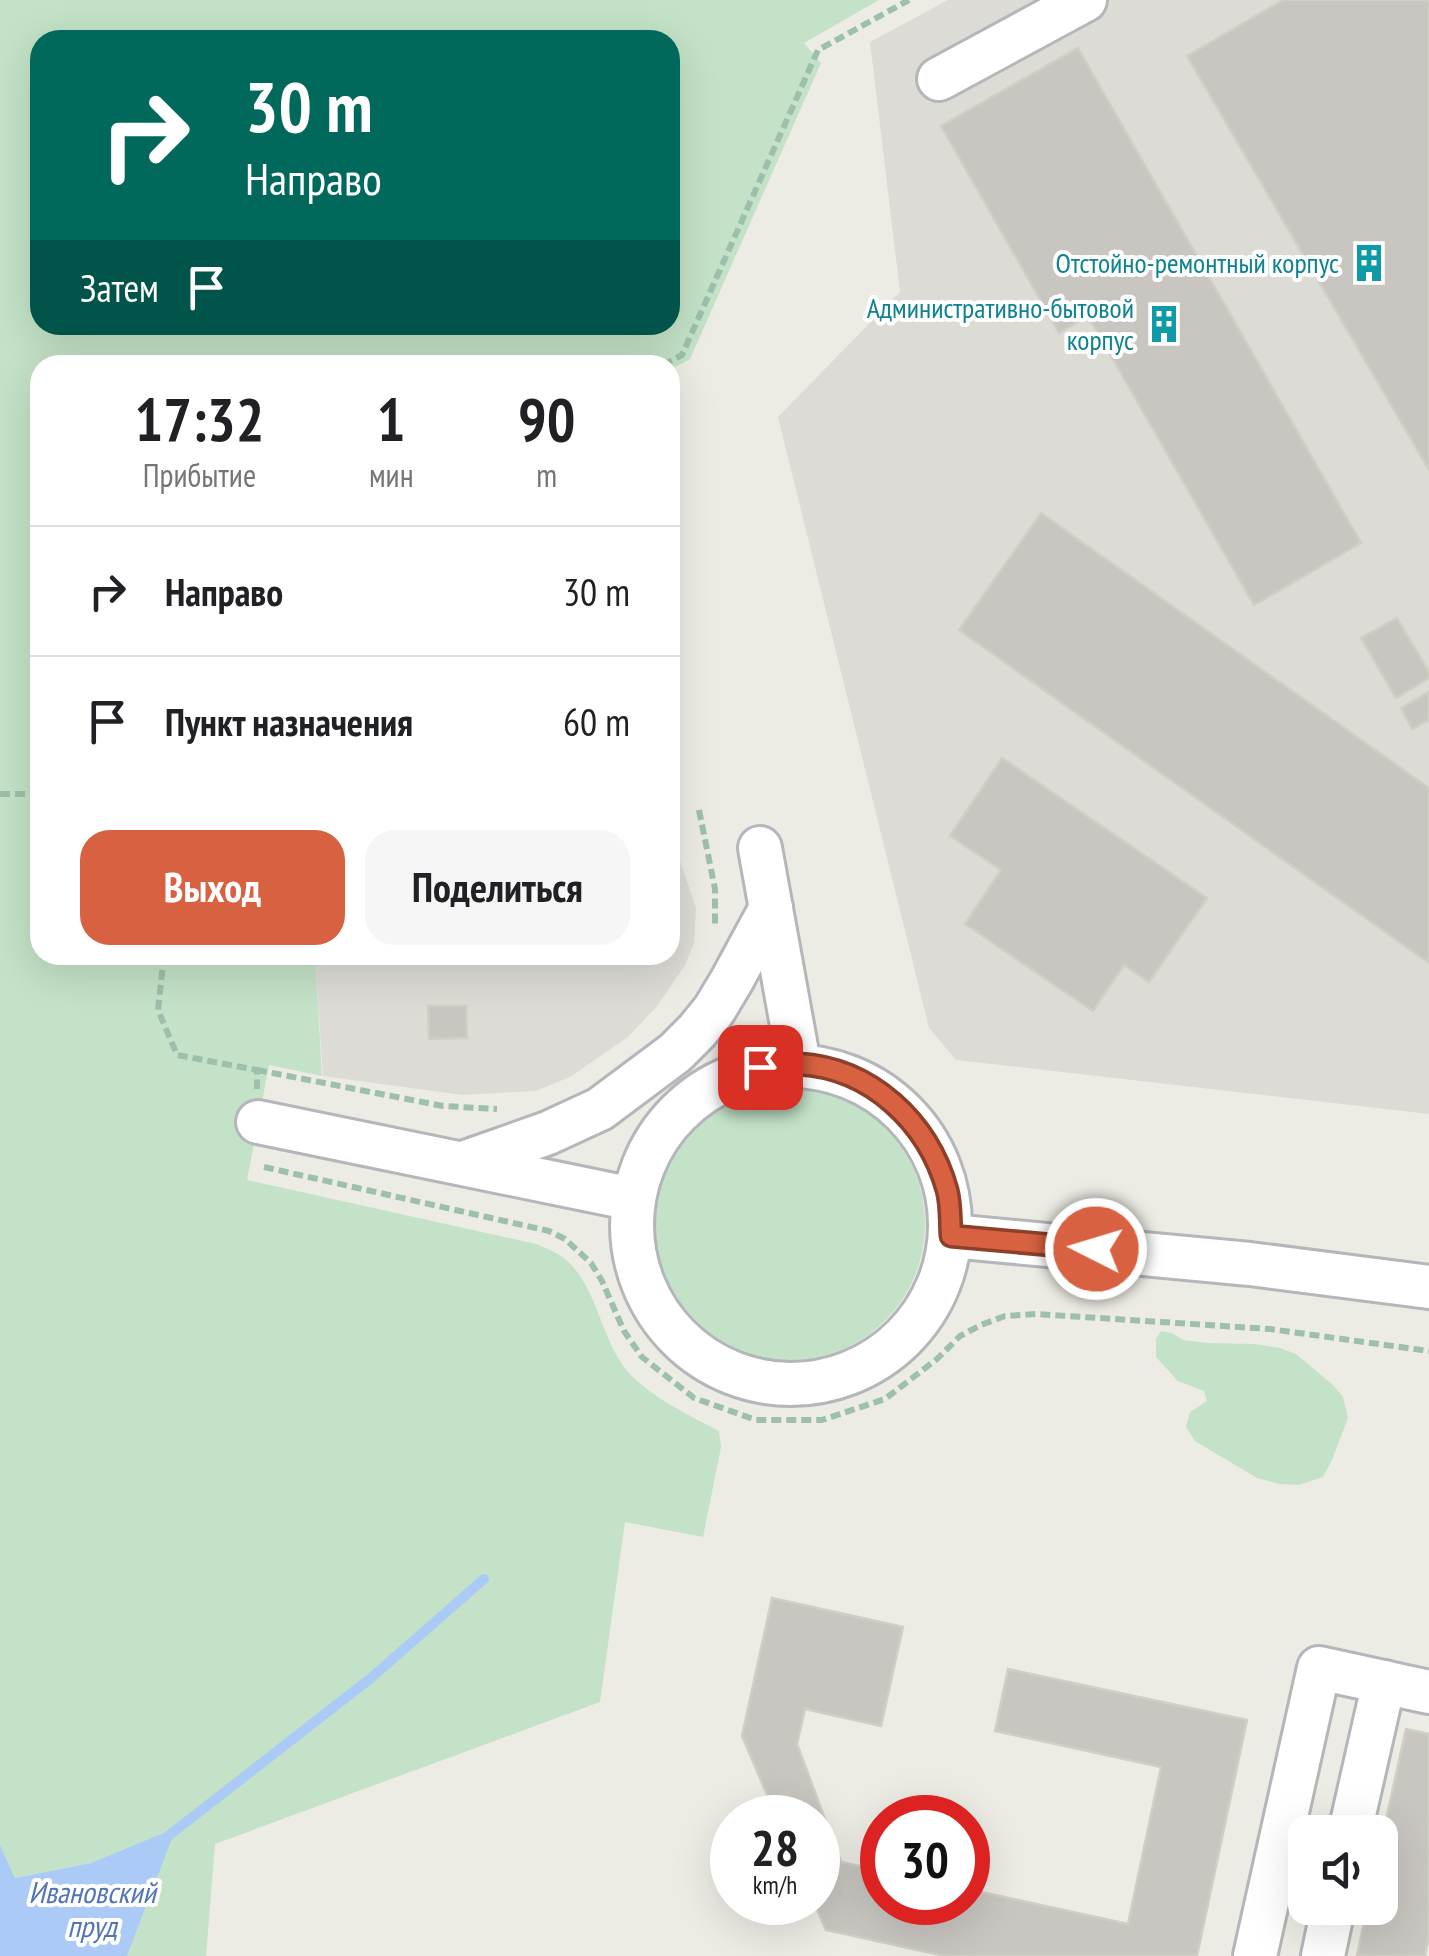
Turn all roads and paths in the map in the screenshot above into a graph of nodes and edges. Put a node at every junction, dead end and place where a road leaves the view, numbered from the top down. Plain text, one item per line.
1 (910, 0) edge
2 (1085, 0) edge
3 (939, 80) dead end
4 (680, 356) edge
5 (0, 794) edge
6 (30, 794) edge
7 (700, 810) dead end
8 (760, 848) dead end
9 (771, 908) junction
10 (714, 940) dead end
11 (163, 965) edge
12 (799, 1064) junction
13 (257, 1070) junction
14 (500, 1109) dead end
15 (258, 1122) joint
16 (463, 1163) junction
17 (264, 1167) dead end
18 (633, 1199) junction
19 (951, 1236) junction
20 (1429, 1287) edge
21 (1429, 1351) edge
22 (1384, 1682) junction
23 (1429, 1692) edge
24 (1354, 1815) edge
25 (1330, 1925) edge
26 (1254, 1956) edge
27 (1322, 1956) edge

1 - 4 path
2 - 3 street
5 - 6 path
7 - 10 path
8 - 9 street
9 - 12 street
9 - 16 street
11 - 13 path
12 - 18 street
12 - 19 street
13 - 14 path
13 - 15 path
15 - 16 street
16 - 18 street
17 - 21 path
18 - 19 street
19 - 20 street
22 - 23 street
22 - 24 street
22 - 26 street
25 - 27 street

